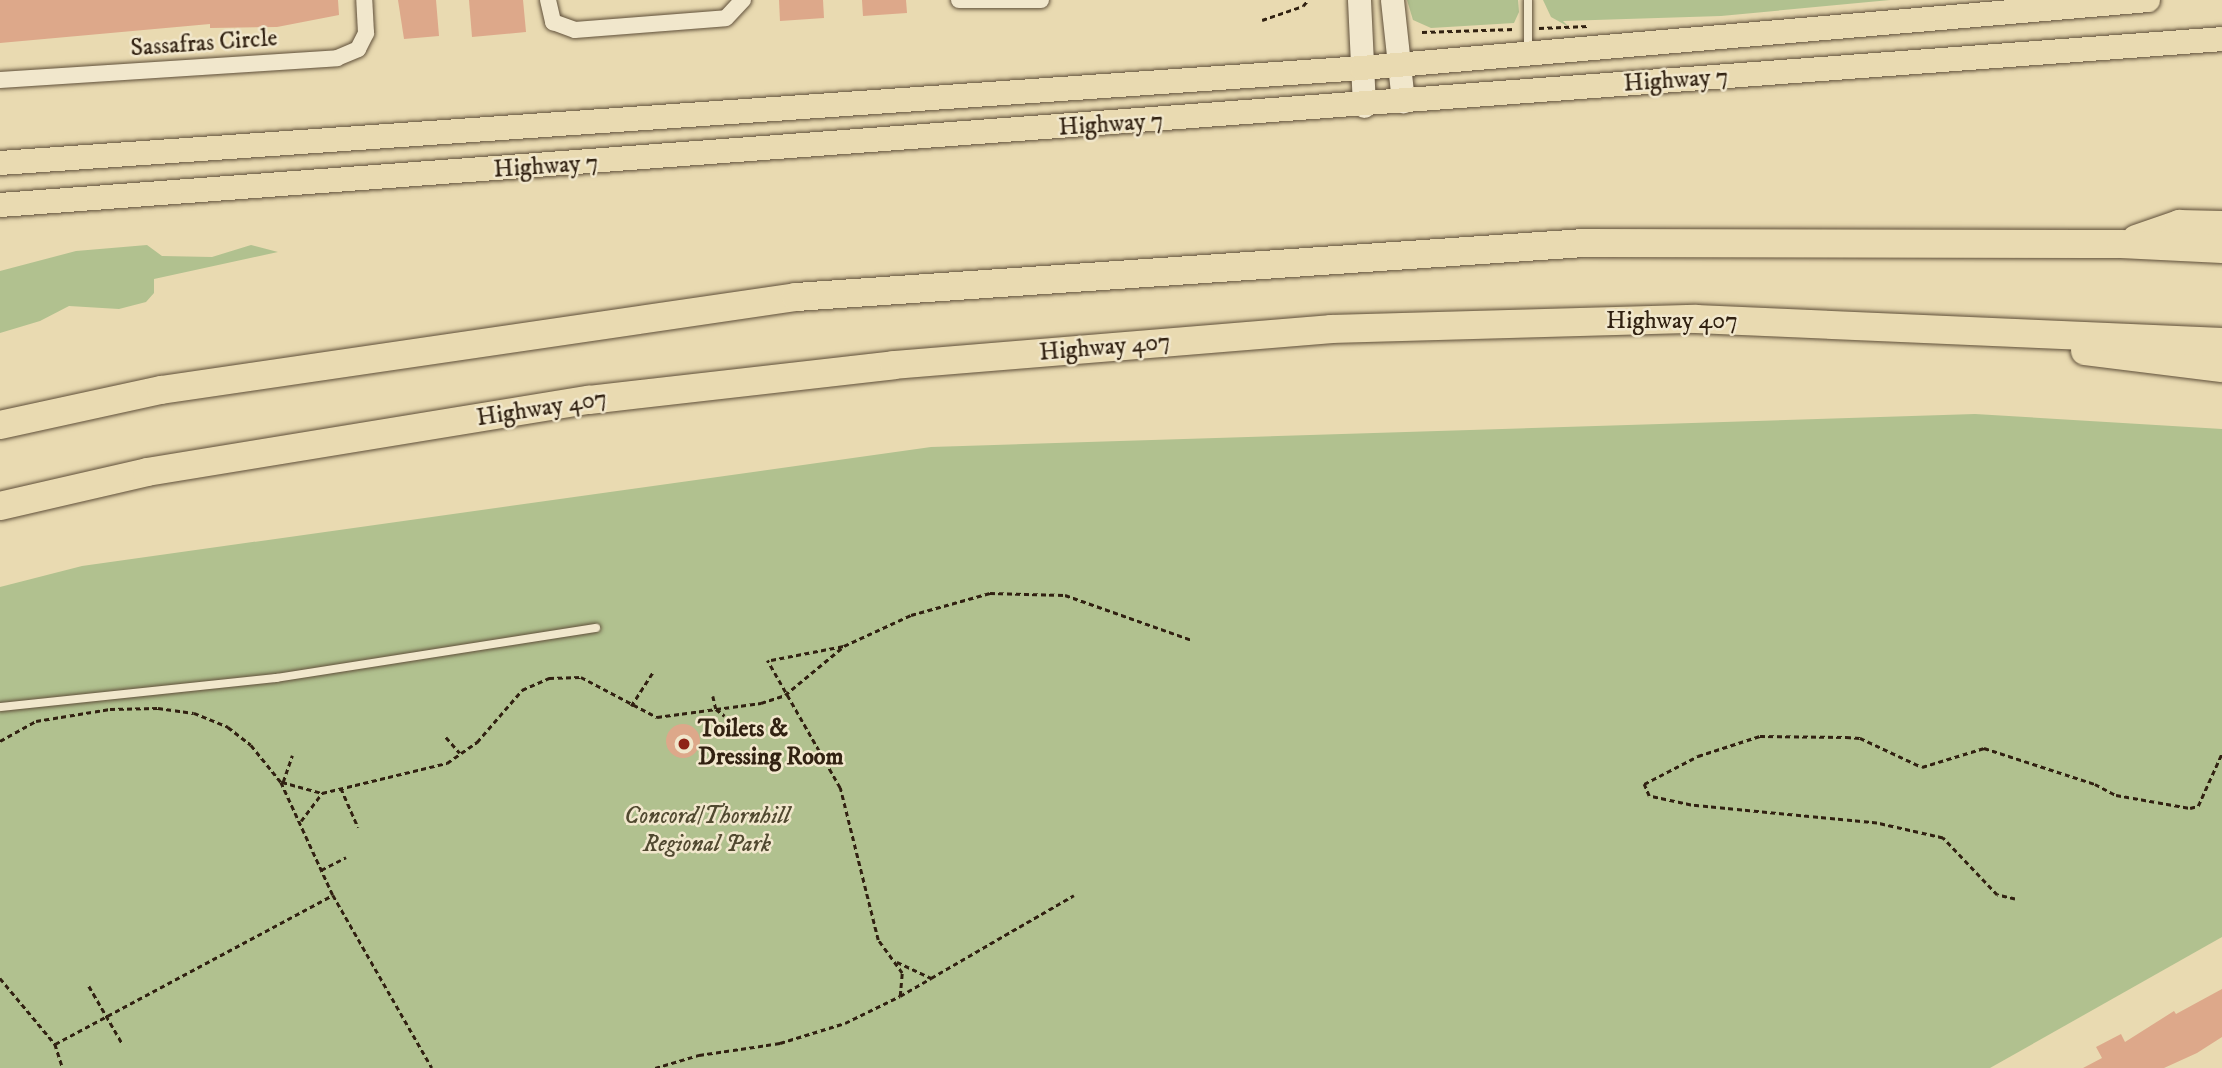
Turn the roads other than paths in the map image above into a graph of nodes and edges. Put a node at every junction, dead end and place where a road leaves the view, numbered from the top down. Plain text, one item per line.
1 (364, 0) edge
2 (548, 0) edge
3 (743, 0) edge
4 (959, 0) edge
5 (1041, 0) edge
6 (1359, 0) edge
7 (1392, 0) edge
8 (1528, 0) edge
9 (2148, 0) edge
10 (2222, 39) edge
11 (1528, 53) junction
12 (1397, 65) junction
13 (1362, 68) junction
14 (0, 80) edge
15 (1403, 101) junction
16 (1364, 106) junction
17 (0, 163) edge
18 (0, 205) edge
19 (2222, 225) edge
20 (2120, 244) junction
21 (2222, 249) edge
22 (1951, 330) junction
23 (2222, 342) edge
24 (2222, 368) edge
25 (0, 425) edge
26 (0, 506) edge
27 (596, 628) dead end
28 (0, 707) edge

1 - 14 street, Sassafras Circle
2 - 3 street
4 - 5 street
6 - 13 street
7 - 12 street
8 - 11 lane
9 - 11 main road, Highway 7
10 - 15 main road, Highway 7
11 - 12 main road, Highway 7
12 - 13 main road, Highway 7
12 - 15 street
13 - 16 street
13 - 17 main road, Highway 7
15 - 16 main road, Highway 7
16 - 18 main road, Highway 7
19 - 20 highway
20 - 21 highway
20 - 25 highway
22 - 23 highway, Highway 407
22 - 24 highway
22 - 26 highway, Highway 407
27 - 28 lane

